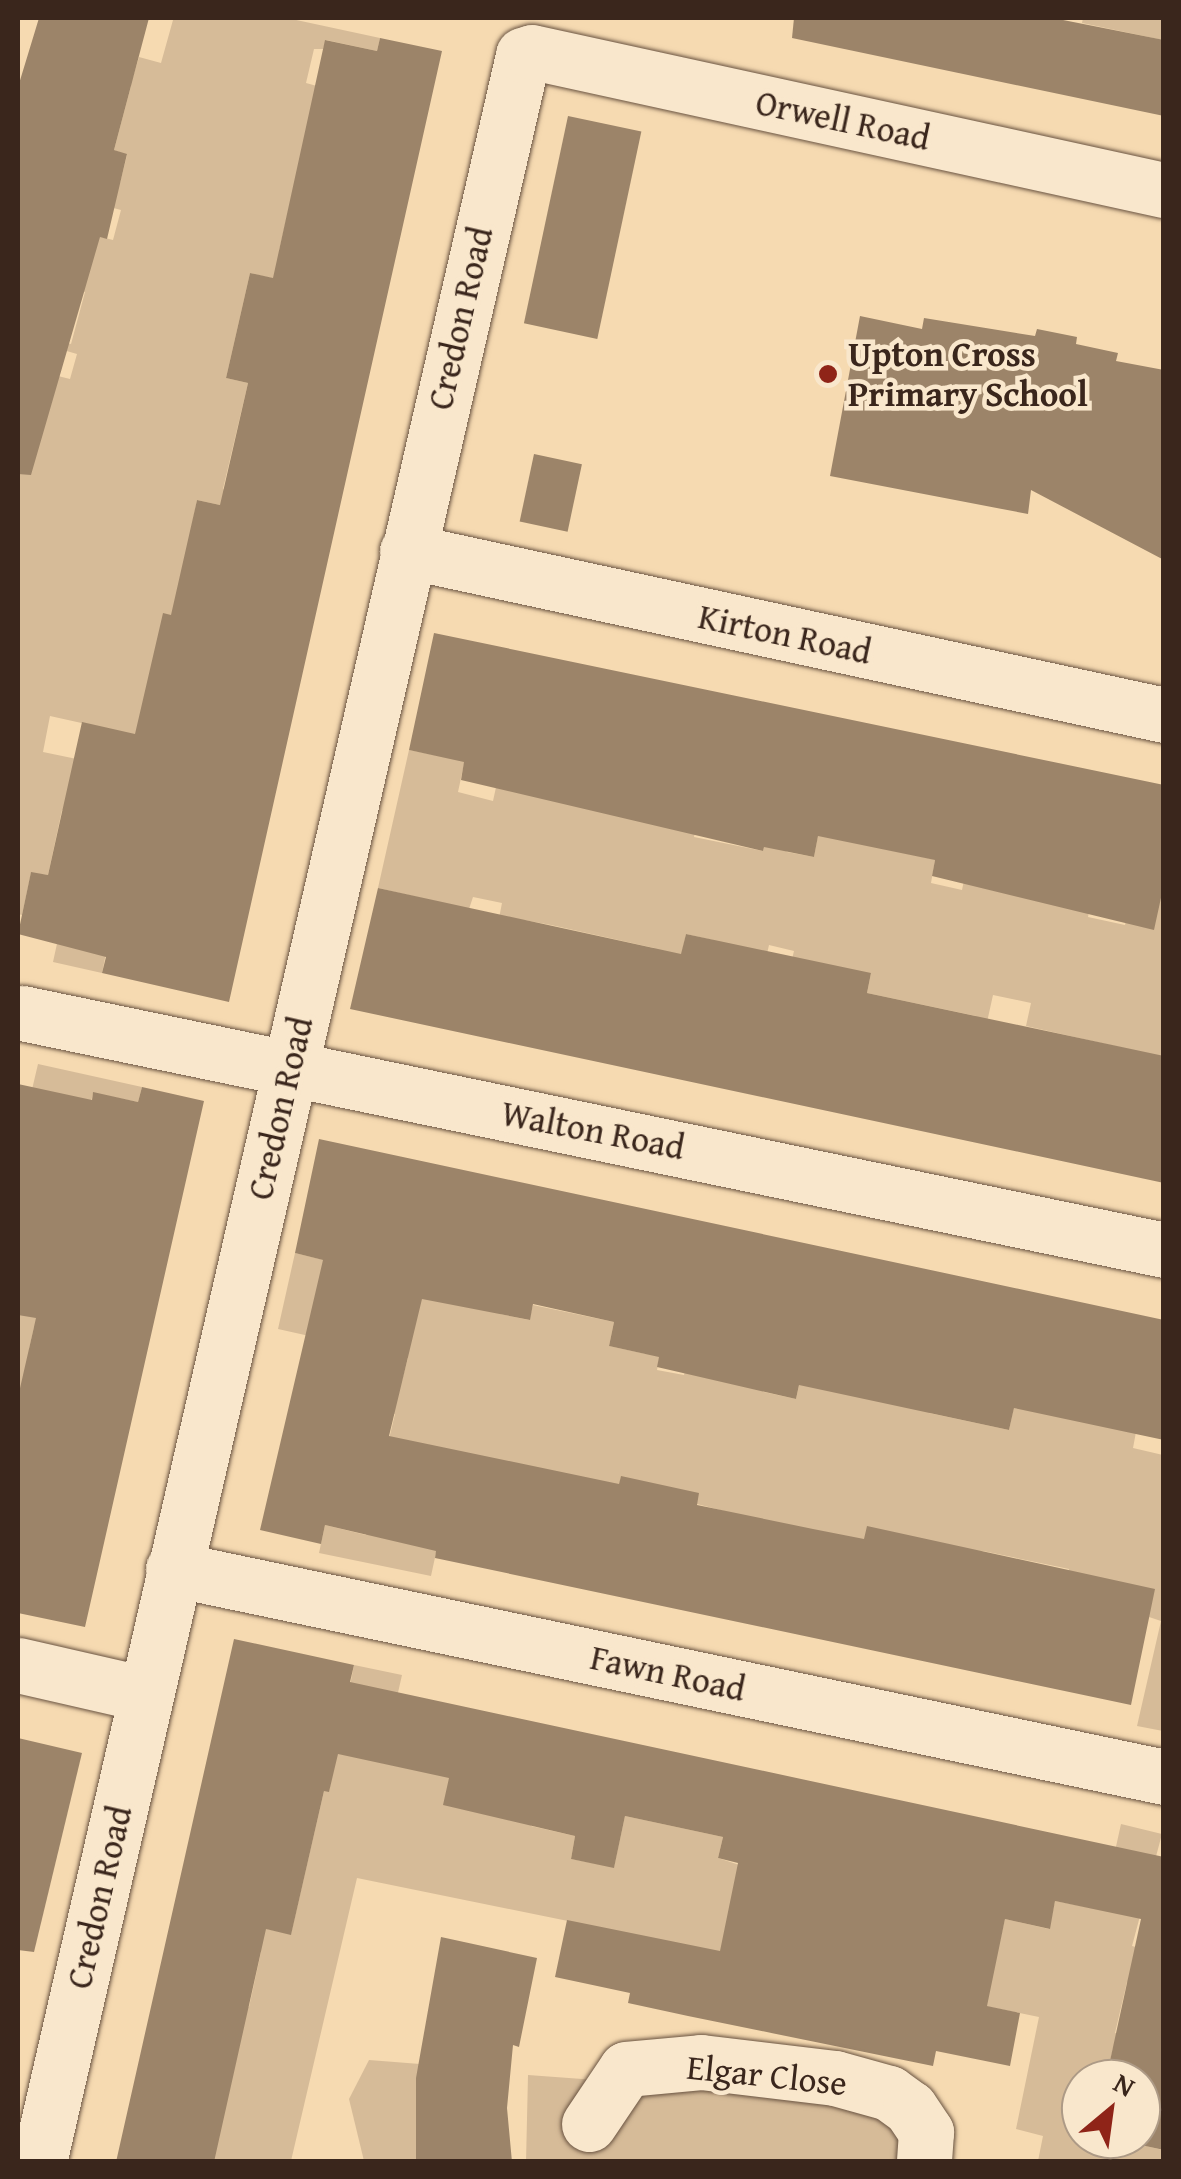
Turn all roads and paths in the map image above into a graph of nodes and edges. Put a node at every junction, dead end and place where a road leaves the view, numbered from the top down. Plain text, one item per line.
1 (523, 55) joint
2 (1164, 190) edge
3 (408, 551) junction
4 (1164, 715) edge
5 (22, 1013) dead end
6 (290, 1070) junction
7 (1164, 1250) edge
8 (173, 1569) junction
9 (18, 1664) edge
10 (144, 1694) junction
11 (1164, 1777) edge
12 (589, 2124) dead end
13 (33, 2153) edge
14 (924, 2162) edge

1 - 2 street, Orwell Road
1 - 3 street, Credon Road
3 - 4 street, Kirton Road
3 - 6 street, Credon Road
5 - 6 street, Walton Road
6 - 7 street, Walton Road
6 - 8 street, Credon Road
8 - 10 street, Credon Road
8 - 11 street, Fawn Road
9 - 10 street
10 - 13 street, Credon Road
12 - 14 street, Elgar Close

